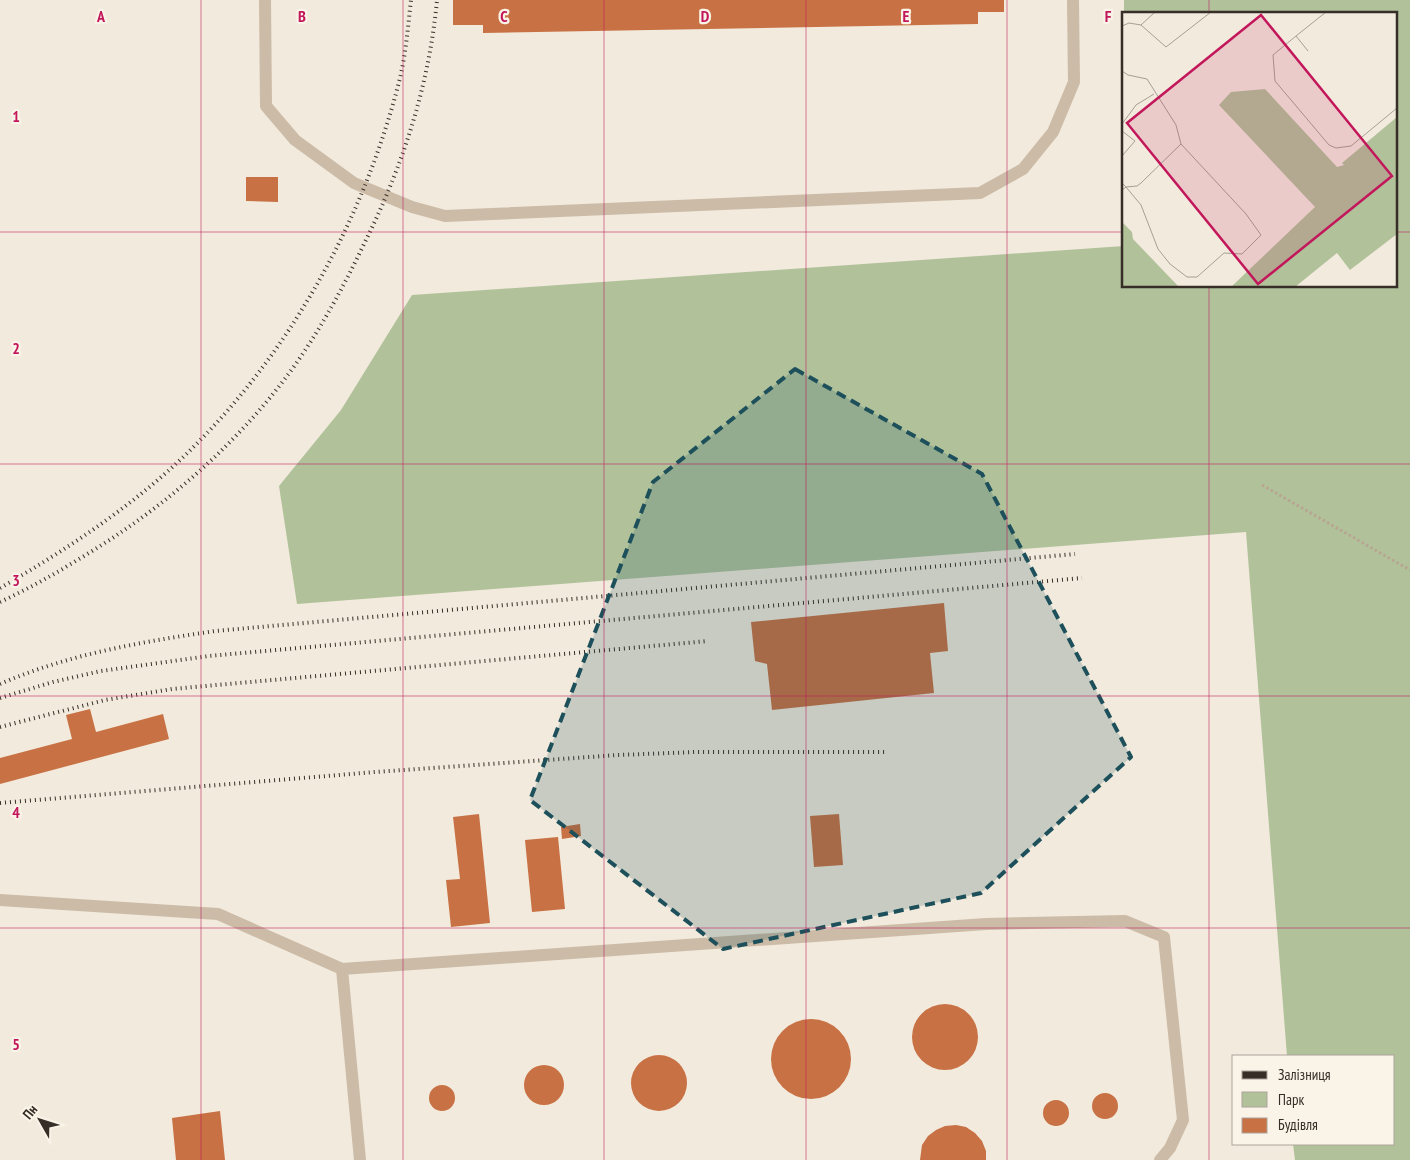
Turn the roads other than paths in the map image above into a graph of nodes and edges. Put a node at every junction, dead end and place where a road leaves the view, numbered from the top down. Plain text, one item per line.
1 (265, 0) edge
2 (1073, 0) edge
3 (0, 900) edge
4 (342, 969) junction
5 (360, 1160) edge
6 (1160, 1160) edge

1 - 2 lane
3 - 4 lane
4 - 5 lane
4 - 6 lane

